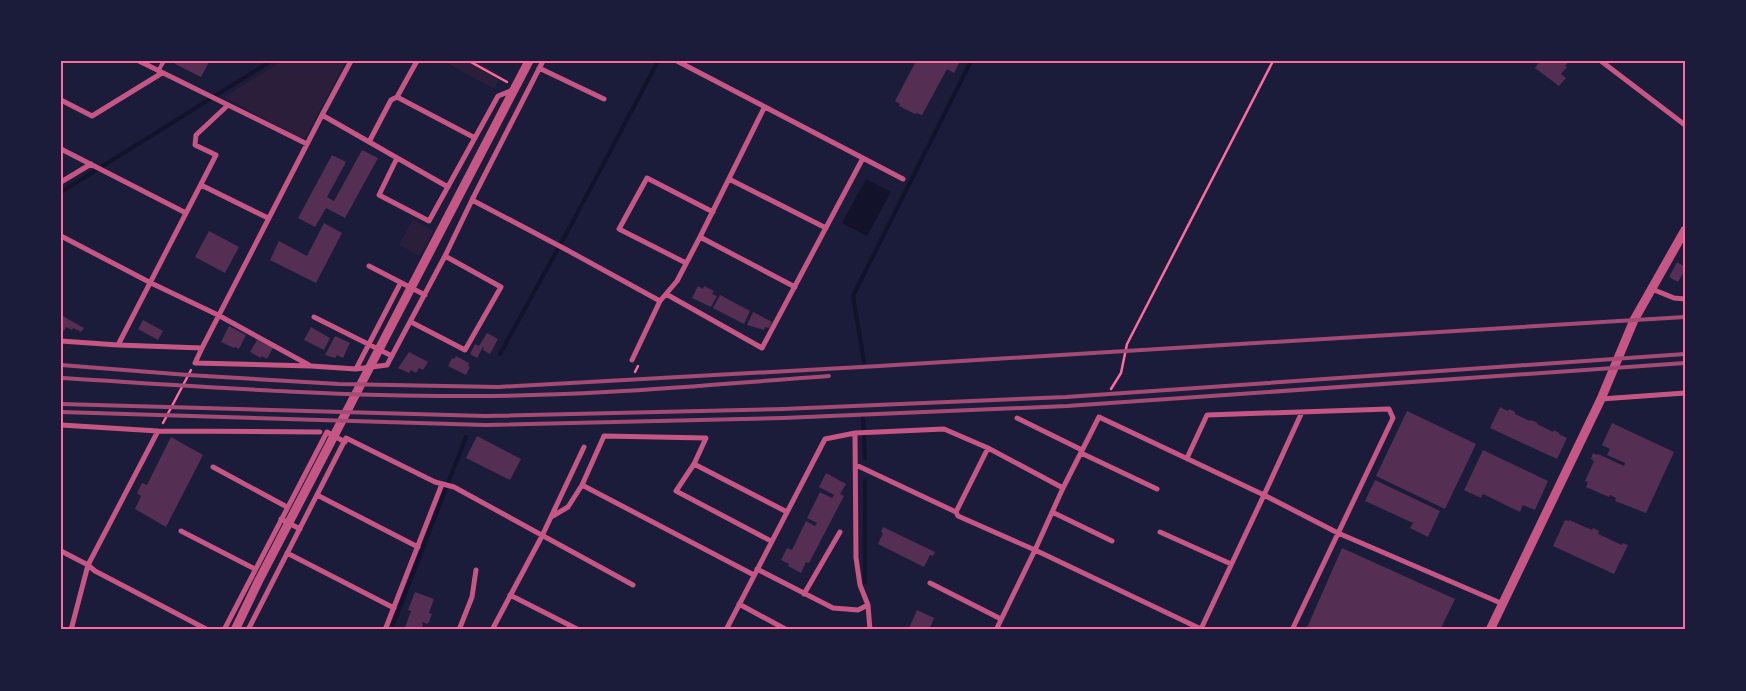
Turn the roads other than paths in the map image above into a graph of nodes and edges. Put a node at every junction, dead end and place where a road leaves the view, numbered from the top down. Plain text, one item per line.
1 (139, 61) edge
2 (164, 61) edge
3 (352, 61) edge
4 (417, 61) edge
5 (529, 61) edge
6 (543, 61) edge
7 (677, 61) edge
8 (1601, 61) edge
9 (540, 68) junction
10 (160, 72) junction
11 (515, 90) junction
12 (398, 98) junction
13 (604, 99) dead end
14 (61, 100) edge
15 (227, 106) junction
16 (764, 108) junction
17 (322, 115) junction
18 (1685, 125) edge
19 (475, 138) junction
20 (369, 142) junction
21 (307, 144) junction
22 (61, 149) edge
23 (398, 158) junction
24 (863, 158) junction
25 (91, 164) junction
26 (729, 179) junction
27 (903, 179) dead end
28 (61, 182) edge
29 (201, 185) junction
30 (448, 187) junction
31 (472, 200) junction
32 (713, 212) junction
33 (186, 213) junction
34 (268, 218) junction
35 (826, 228) junction
36 (1685, 230) edge
37 (61, 236) edge
38 (700, 237) junction
39 (445, 256) junction
40 (686, 263) junction
41 (369, 266) dead end
42 (151, 283) junction
43 (400, 284) junction
44 (795, 287) junction
45 (1652, 288) junction
46 (666, 294) junction
47 (425, 296) junction
48 (1685, 299) edge
49 (660, 301) junction
50 (218, 315) junction
51 (314, 317) dead end
52 (411, 322) junction
53 (61, 340) edge
54 (118, 345) junction
55 (369, 346) junction
56 (202, 348) junction
57 (392, 356) junction
58 (632, 360) dead end
59 (312, 366) junction
60 (356, 369) junction
61 (1685, 393) edge
62 (1601, 399) junction
63 (1302, 412) junction
64 (1017, 418) dead end
65 (61, 425) edge
66 (158, 431) junction
67 (320, 432) dead end
68 (855, 433) junction
69 (345, 442) junction
70 (584, 447) dead end
71 (988, 448) junction
72 (1082, 451) junction
73 (1187, 458) junction
74 (694, 464) junction
75 (856, 465) junction
76 (213, 467) dead end
77 (445, 485) junction
78 (582, 485) junction
79 (1063, 488) junction
80 (1157, 489) dead end
81 (317, 495) junction
82 (1264, 495) junction
83 (287, 507) junction
84 (787, 512) junction
85 (956, 512) junction
86 (1052, 512) junction
87 (551, 517) junction
88 (281, 519) junction
89 (300, 529) junction
90 (181, 531) dead end
91 (840, 532) dead end
92 (1160, 532) dead end
93 (1338, 533) junction
94 (542, 536) junction
95 (772, 542) junction
96 (1112, 542) dead end
97 (418, 548) junction
98 (1034, 550) junction
99 (61, 551) edge
100 (287, 553) junction
101 (1231, 564) junction
102 (88, 565) junction
103 (255, 569) junction
104 (757, 569) junction
105 (476, 570) dead end
106 (754, 575) junction
107 (930, 583) dead end
108 (633, 584) dead end
109 (804, 594) junction
110 (510, 595) junction
111 (739, 604) junction
112 (1502, 604) junction
113 (868, 605) junction
114 (394, 608) junction
115 (1001, 619) junction
116 (1201, 629) edge
117 (71, 630) edge
118 (208, 630) edge
119 (224, 630) edge
120 (235, 630) edge
121 (248, 630) edge
122 (385, 630) edge
123 (460, 630) edge
124 (492, 630) edge
125 (579, 630) edge
126 (726, 630) edge
127 (787, 630) edge
128 (870, 630) edge
129 (996, 630) edge
130 (1292, 630) edge
131 (1490, 630) edge

1 - 10 street
2 - 10 lane
3 - 17 street
4 - 12 street
5 - 11 street
6 - 9 street
7 - 16 street
8 - 18 street
9 - 13 street
9 - 31 street
10 - 14 street
10 - 15 street
11 - 19 street
11 - 120 street
12 - 19 street
12 - 20 street
15 - 21 street
15 - 29 street
16 - 24 street
16 - 26 street
17 - 20 street
17 - 21 street
19 - 30 street
20 - 23 street
21 - 34 street
22 - 25 street
23 - 30 street
23 - 30 street
24 - 27 street
24 - 35 street
25 - 28 street
25 - 33 street
26 - 32 street
26 - 35 street
29 - 33 street
29 - 34 street
31 - 39 street
31 - 49 street
32 - 38 street
32 - 40 street
33 - 42 street
34 - 50 street
35 - 44 street
36 - 45 street
37 - 42 street
38 - 40 street
38 - 44 street
39 - 47 street
39 - 52 street
40 - 46 street
41 - 43 street
42 - 50 street
42 - 54 street
43 - 47 street
43 - 55 street
44 - 46 street
45 - 48 street
45 - 62 street
46 - 49 street
47 - 52 street
49 - 58 street
50 - 56 street
50 - 59 street
51 - 55 street
52 - 57 street
53 - 54 street
54 - 56 street
55 - 57 street
55 - 60 street
56 - 59 street
57 - 60 street
59 - 60 street
61 - 62 street
62 - 112 street
63 - 73 street
63 - 82 street
63 - 93 street
64 - 72 street
65 - 66 street
66 - 67 street
66 - 102 street
68 - 71 street
68 - 75 street
68 - 84 street
69 - 77 street
69 - 81 street
69 - 83 street
70 - 87 street
71 - 79 street
71 - 85 street
72 - 73 street
72 - 79 street
72 - 80 street
73 - 82 street
74 - 78 street
74 - 84 street
74 - 95 street
75 - 85 street
75 - 113 street
76 - 83 street
77 - 94 street
77 - 97 street
78 - 87 street
78 - 106 street
79 - 86 street
81 - 89 street
81 - 97 street
82 - 93 street
82 - 101 street
83 - 88 street
84 - 95 street
85 - 98 street
86 - 96 street
86 - 98 street
87 - 94 street
88 - 89 street
88 - 103 street
89 - 100 street
90 - 103 street
91 - 109 street
92 - 101 street
93 - 112 street
93 - 130 street
94 - 108 street
94 - 110 street
95 - 104 street
97 - 114 street
98 - 115 street
98 - 116 street
99 - 102 street
100 - 114 street
100 - 121 street
101 - 116 street
102 - 117 street
102 - 118 street
103 - 119 street
104 - 106 street
104 - 109 street
105 - 123 street
106 - 111 street
107 - 115 street
109 - 113 street
110 - 124 street
110 - 125 street
111 - 126 street
111 - 127 street
112 - 131 street
113 - 128 street
114 - 122 street
115 - 129 street

